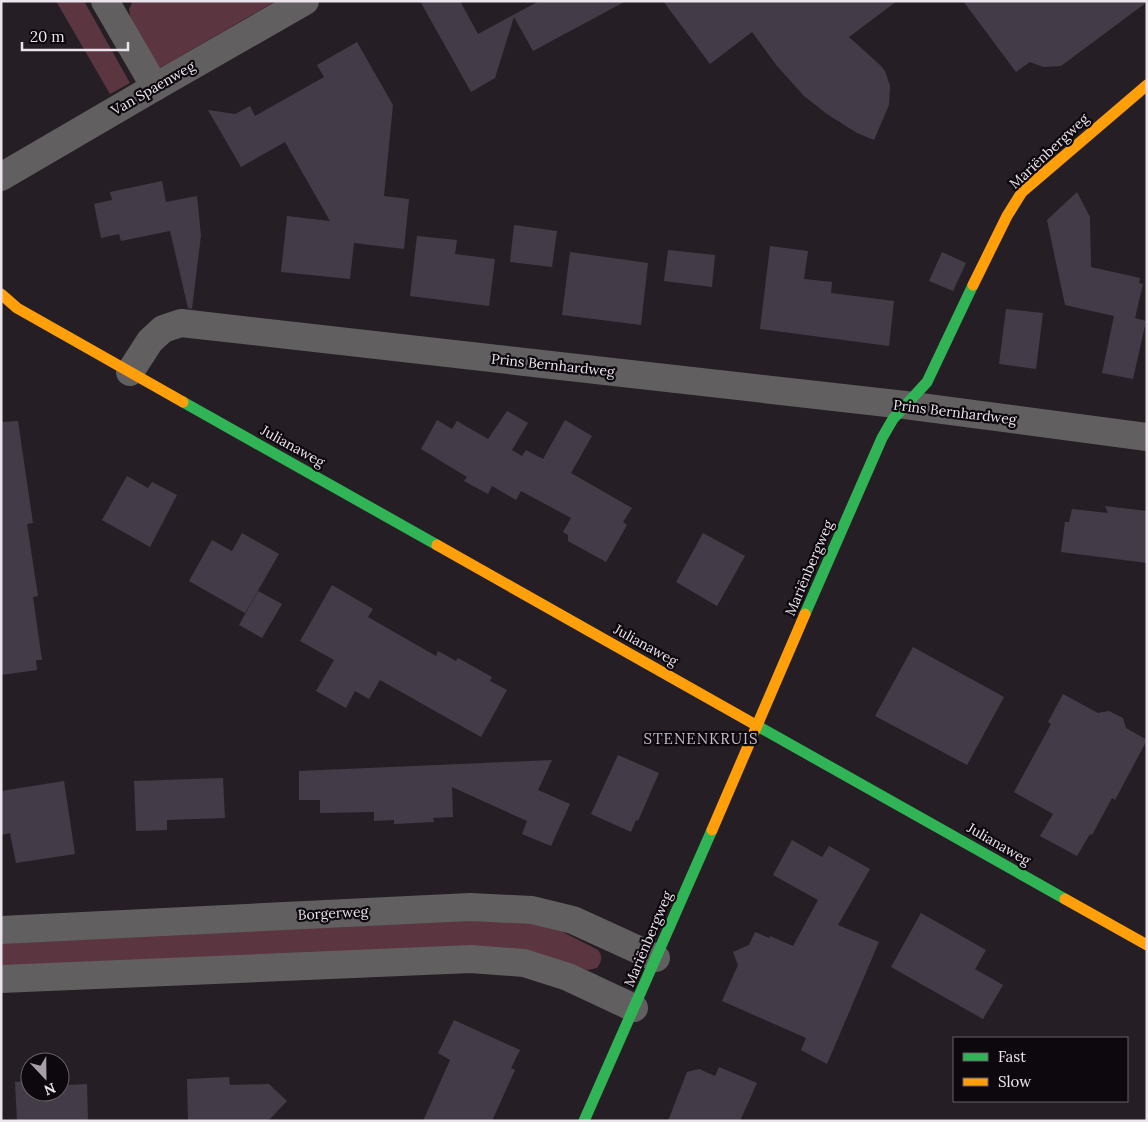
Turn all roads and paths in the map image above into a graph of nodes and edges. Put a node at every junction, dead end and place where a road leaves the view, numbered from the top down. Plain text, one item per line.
1 (306, 1) edge
2 (105, 2) edge
3 (1147, 85) edge
4 (154, 87) junction
5 (1, 177) edge
6 (1, 294) edge
7 (130, 372) junction
8 (905, 405) junction
9 (1147, 437) edge
10 (758, 725) junction
11 (1, 930) edge
12 (1147, 945) edge
13 (656, 958) junction
14 (1, 979) edge
15 (634, 1008) junction
16 (584, 1121) edge

1 - 4 street, Van Spaenweg
2 - 4 street
3 - 8 street, Mariënbergweg
4 - 5 street, Van Spaenweg
6 - 7 street
7 - 8 street, Prins Bernhardweg
7 - 10 street, Julianaweg
8 - 9 street, Prins Bernhardweg
8 - 10 street, Mariënbergweg
10 - 12 street, Julianaweg
10 - 13 street, Mariënbergweg
11 - 13 street, Borgerweg
13 - 15 street, Mariënbergweg
14 - 15 street
15 - 16 street, Mariënbergweg

